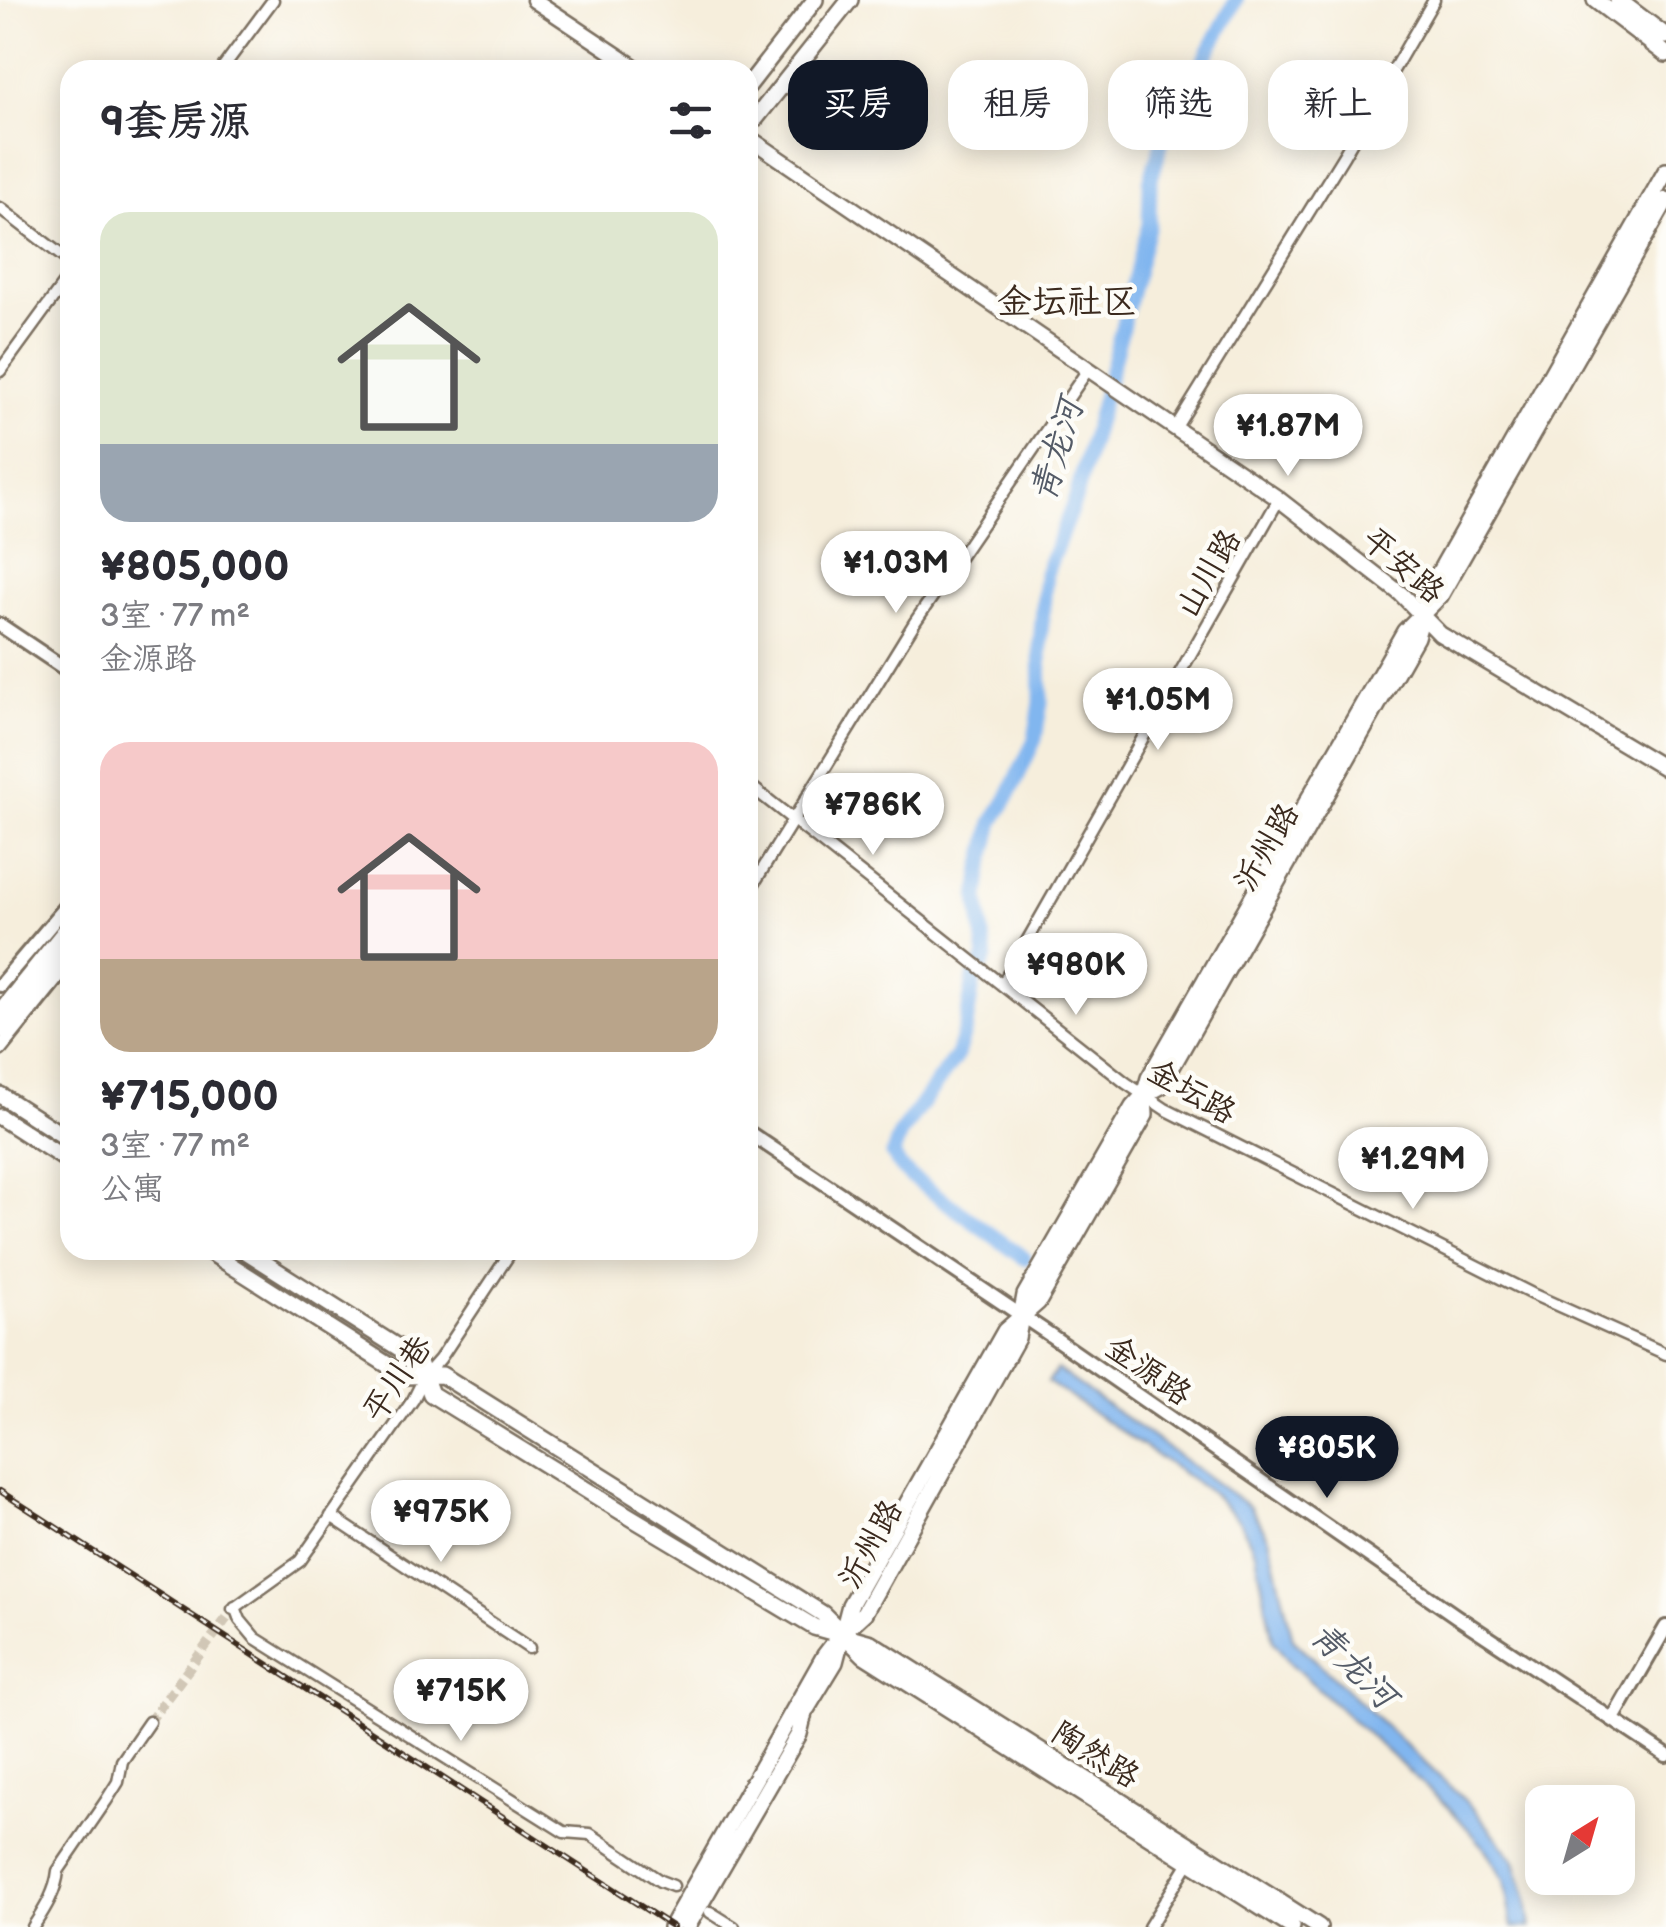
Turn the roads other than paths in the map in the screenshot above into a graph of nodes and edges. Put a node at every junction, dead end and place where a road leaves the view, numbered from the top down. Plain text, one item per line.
1 (272, 0) edge
2 (534, 0) edge
3 (815, 0) edge
4 (850, 0) edge
5 (1434, 0) edge
6 (1596, 0) edge
7 (1618, 0) edge
8 (1664, 34) edge
9 (1666, 57) edge
10 (228, 60) edge
11 (623, 60) edge
12 (758, 73) edge
13 (758, 115) edge
14 (758, 144) edge
15 (1666, 171) edge
16 (1666, 200) edge
17 (0, 208) edge
18 (60, 254) edge
19 (60, 289) edge
20 (0, 370) edge
21 (1094, 371) junction
22 (1176, 427) junction
23 (1279, 499) junction
24 (1422, 615) junction
25 (0, 626) edge
26 (60, 665) edge
27 (1666, 769) edge
28 (758, 792) edge
29 (794, 820) junction
30 (758, 877) edge
31 (60, 914) edge
32 (60, 937) edge
33 (60, 955) edge
34 (60, 974) edge
35 (0, 985) edge
36 (1002, 985) junction
37 (0, 1012) edge
38 (0, 1030) edge
39 (0, 1049) edge
40 (0, 1095) edge
41 (1144, 1095) junction
42 (0, 1117) edge
43 (60, 1134) edge
44 (758, 1139) edge
45 (60, 1156) edge
46 (223, 1260) edge
47 (266, 1260) edge
48 (505, 1260) edge
49 (1021, 1316) junction
50 (1666, 1354) edge
51 (425, 1376) junction
52 (331, 1516) junction
53 (1666, 1627) edge
54 (841, 1634) junction
55 (529, 1648) dead end
56 (801, 1710) junction
57 (1612, 1719) junction
58 (149, 1722) tunnel mouth
59 (1666, 1756) edge
60 (1127, 1823) junction
61 (1170, 1834) junction
62 (1190, 1862) junction
63 (1216, 1879) junction
64 (1250, 1884) junction
65 (674, 1886) dead end
66 (710, 1912) dead end
67 (33, 1927) edge
68 (663, 1927) edge
69 (674, 1927) edge
70 (687, 1927) edge
71 (734, 1927) edge
72 (1149, 1927) edge
73 (1292, 1927) edge
74 (1319, 1927) edge

1 - 10 street
2 - 11 main road
3 - 12 main road
4 - 13 main road
5 - 22 street
6 - 9 main road
7 - 8 main road
14 - 21 main road
15 - 24 main road, 沂州路
16 - 24 main road, 沂州路
17 - 18 street
19 - 20 street
21 - 22 main road, 平安路
21 - 29 street
22 - 23 main road, 平安路
23 - 24 main road, 平安路
23 - 36 street, 山川路
24 - 27 main road, 平安路
24 - 41 main road, 沂州路
25 - 26 street
28 - 29 street, 金坛路
29 - 30 street
29 - 36 street, 金坛路
31 - 35 street
32 - 37 main road
33 - 38 main road
34 - 39 street
36 - 41 street, 金坛路
40 - 43 main road
41 - 49 main road, 沂州路
41 - 50 street, 金坛路
42 - 45 main road
44 - 49 street, 金源路
46 - 51 main road, 陶然路
47 - 51 main road, 陶然路
48 - 51 street, 平川巷
49 - 54 main road, 沂州路
49 - 57 street, 金源路
51 - 52 street, 平川巷
51 - 54 main road, 陶然路
52 - 55 street
52 - 65 street, 平川巷
53 - 57 street
54 - 56 main road, 沂州路
54 - 60 main road, 陶然路
54 - 61 main road, 陶然路
56 - 68 main road
56 - 69 main road, 沂州路
56 - 70 main road
57 - 59 street, 金源路
58 - 67 street
60 - 61 main road
60 - 62 main road, 陶然路
61 - 64 main road, 陶然路
62 - 63 main road, 陶然路
62 - 72 street
63 - 64 main road
63 - 73 main road, 陶然路
64 - 74 main road, 陶然路
66 - 71 street

